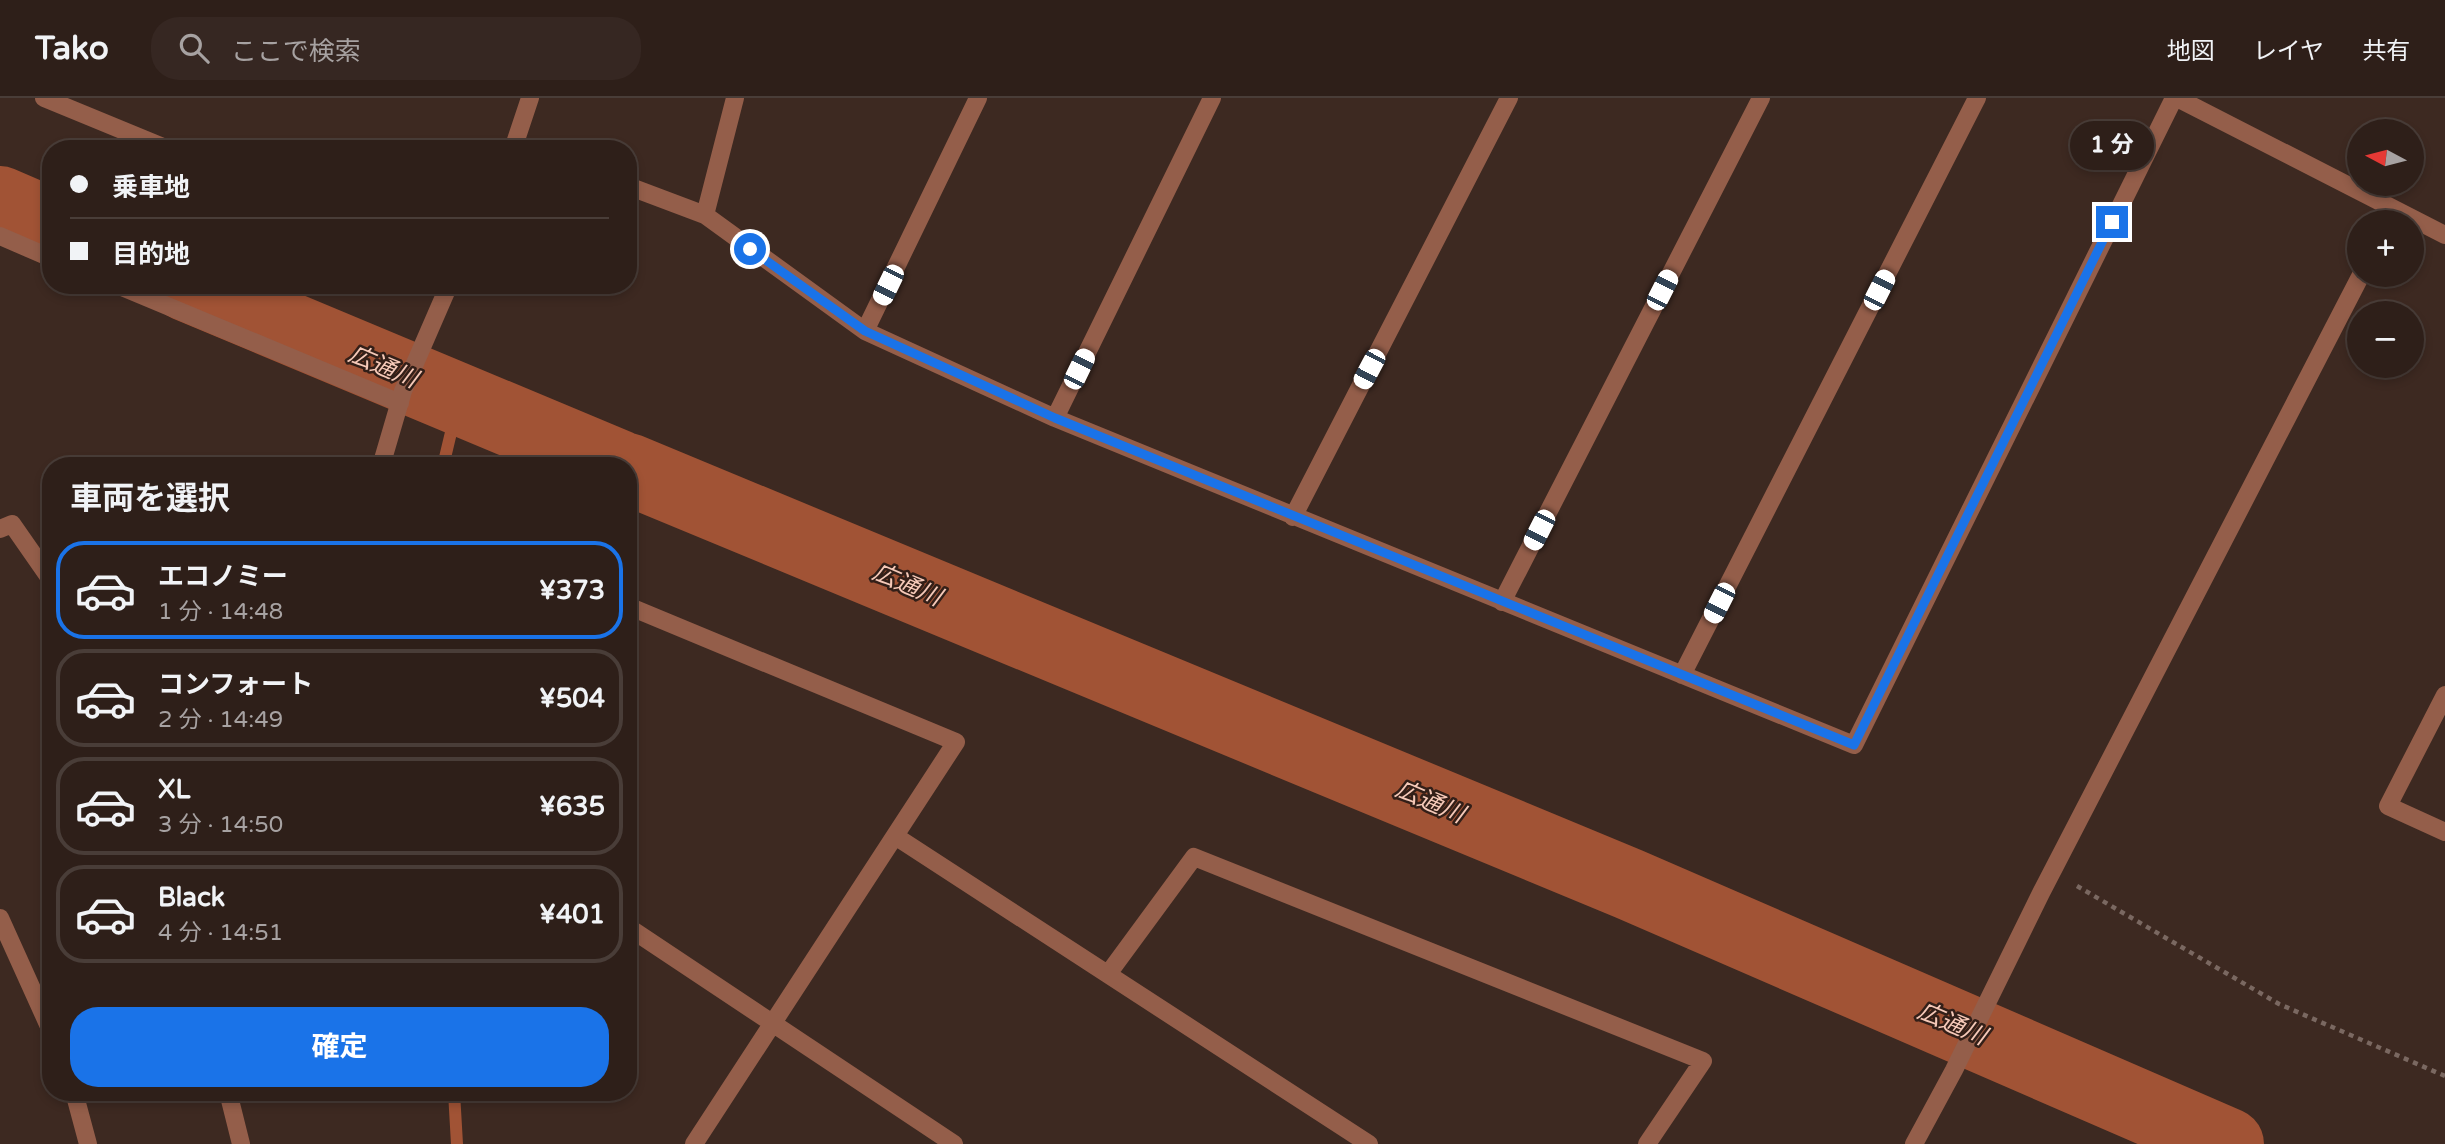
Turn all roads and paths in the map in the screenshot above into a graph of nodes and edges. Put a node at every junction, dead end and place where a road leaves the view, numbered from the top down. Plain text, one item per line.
1 (44, 98) edge
2 (530, 98) edge
3 (735, 98) edge
4 (978, 98) edge
5 (1212, 98) edge
6 (1509, 98) edge
7 (1760, 98) edge
8 (1977, 98) edge
9 (2176, 98) edge
10 (146, 140) edge
11 (521, 140) edge
12 (637, 189) edge
13 (2380, 210) edge
14 (705, 215) junction
15 (2424, 228) edge
16 (2445, 235) edge
17 (0, 236) edge
18 (42, 254) edge
19 (2355, 287) edge
20 (140, 294) edge
21 (445, 294) edge
22 (865, 331) junction
23 (401, 397) junction
24 (1055, 418) junction
25 (384, 457) edge
26 (1293, 517) junction
27 (0, 529) edge
28 (42, 567) edge
29 (1502, 602) junction
30 (637, 611) edge
31 (1682, 675) junction
32 (2445, 695) edge
33 (2445, 832) edge
34 (895, 836) junction
35 (2052, 872) junction
36 (0, 918) edge
37 (637, 933) edge
38 (1108, 974) junction
39 (42, 1011) edge
40 (772, 1024) junction
41 (2445, 1076) edge
42 (76, 1101) edge
43 (231, 1101) edge
44 (88, 1144) edge
45 (241, 1144) edge
46 (694, 1144) edge
47 (954, 1144) edge
48 (1369, 1144) edge
49 (1647, 1144) edge
50 (1913, 1144) edge

1 - 10 street
2 - 11 street
3 - 14 street
4 - 22 street
5 - 24 street
6 - 26 street
7 - 29 street
8 - 31 street
9 - 13 street
9 - 31 street
12 - 14 street
14 - 22 street
15 - 16 street
17 - 18 street
19 - 35 street
20 - 23 street
21 - 23 street
22 - 24 street
23 - 25 street
24 - 26 street
26 - 29 street
27 - 28 street
29 - 31 street
30 - 34 street
32 - 33 street
34 - 38 street
34 - 40 street
35 - 41 path
35 - 50 street
36 - 39 street
37 - 40 street
38 - 48 street
38 - 49 street
40 - 46 street
40 - 47 street
42 - 44 street
43 - 45 street

